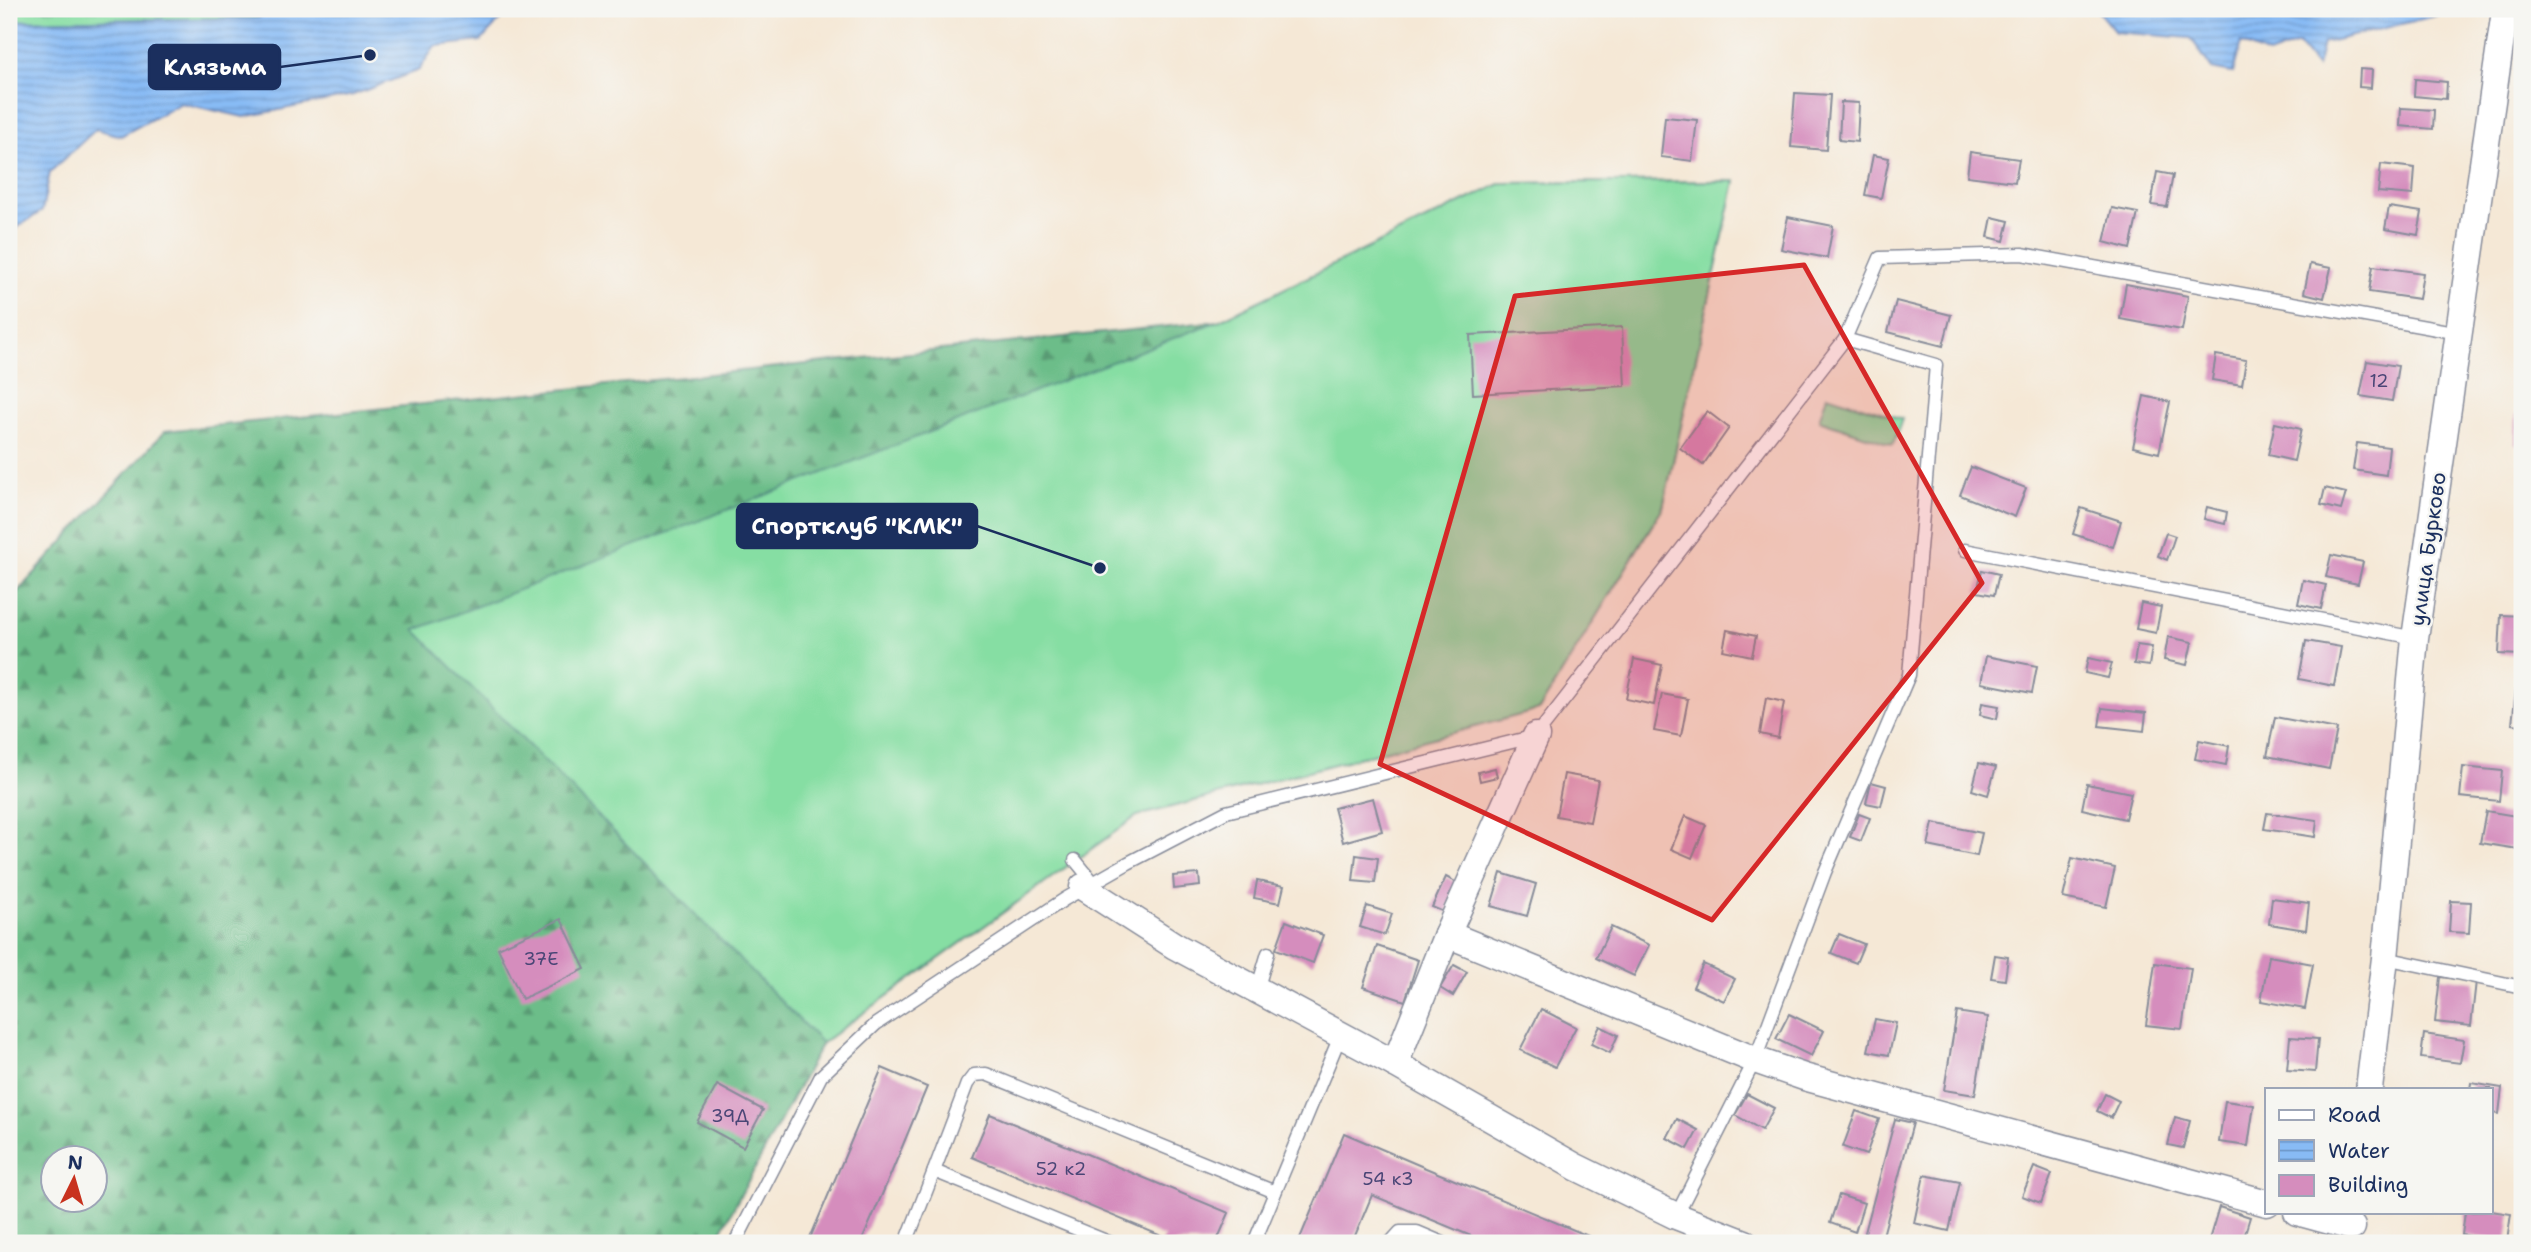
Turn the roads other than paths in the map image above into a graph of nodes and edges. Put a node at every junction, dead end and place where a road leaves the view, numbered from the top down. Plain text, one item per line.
1 (2507, 10) edge
2 (2459, 333) junction
3 (1845, 338) junction
4 (1965, 550) dead end
5 (2415, 638) junction
6 (1536, 737) junction
7 (1075, 860) dead end
8 (1088, 885) junction
9 (1447, 934) junction
10 (1268, 953) dead end
11 (2385, 958) junction
12 (2522, 987) edge
13 (1257, 990) junction
14 (1341, 1034) junction
15 (1755, 1060) junction
16 (1395, 1063) junction
17 (2369, 1088) edge
18 (934, 1171) junction
19 (1275, 1192) junction
20 (2265, 1202) edge
21 (2305, 1214) edge
22 (1675, 1216) junction
23 (2354, 1227) edge
24 (1739, 1242) edge
25 (735, 1243) edge
26 (906, 1243) edge
27 (1111, 1243) edge
28 (1254, 1243) edge
29 (1390, 1243) edge
30 (1443, 1243) edge

1 - 2 street, улица Бурково
2 - 3 lane
2 - 5 street, улица Бурково
3 - 6 lane
3 - 15 lane
4 - 5 lane
5 - 11 street, улица Бурково
6 - 8 lane
6 - 9 street
7 - 8 lane
8 - 13 street
8 - 25 lane
9 - 15 street
9 - 16 street
10 - 13 lane
11 - 12 lane
11 - 17 street, улица Бурково
13 - 14 street
14 - 16 street
14 - 19 lane
15 - 20 street
15 - 22 lane
16 - 22 street
18 - 19 lane
18 - 26 lane
18 - 27 lane
19 - 28 lane
21 - 23 street
22 - 24 street
29 - 30 lane

